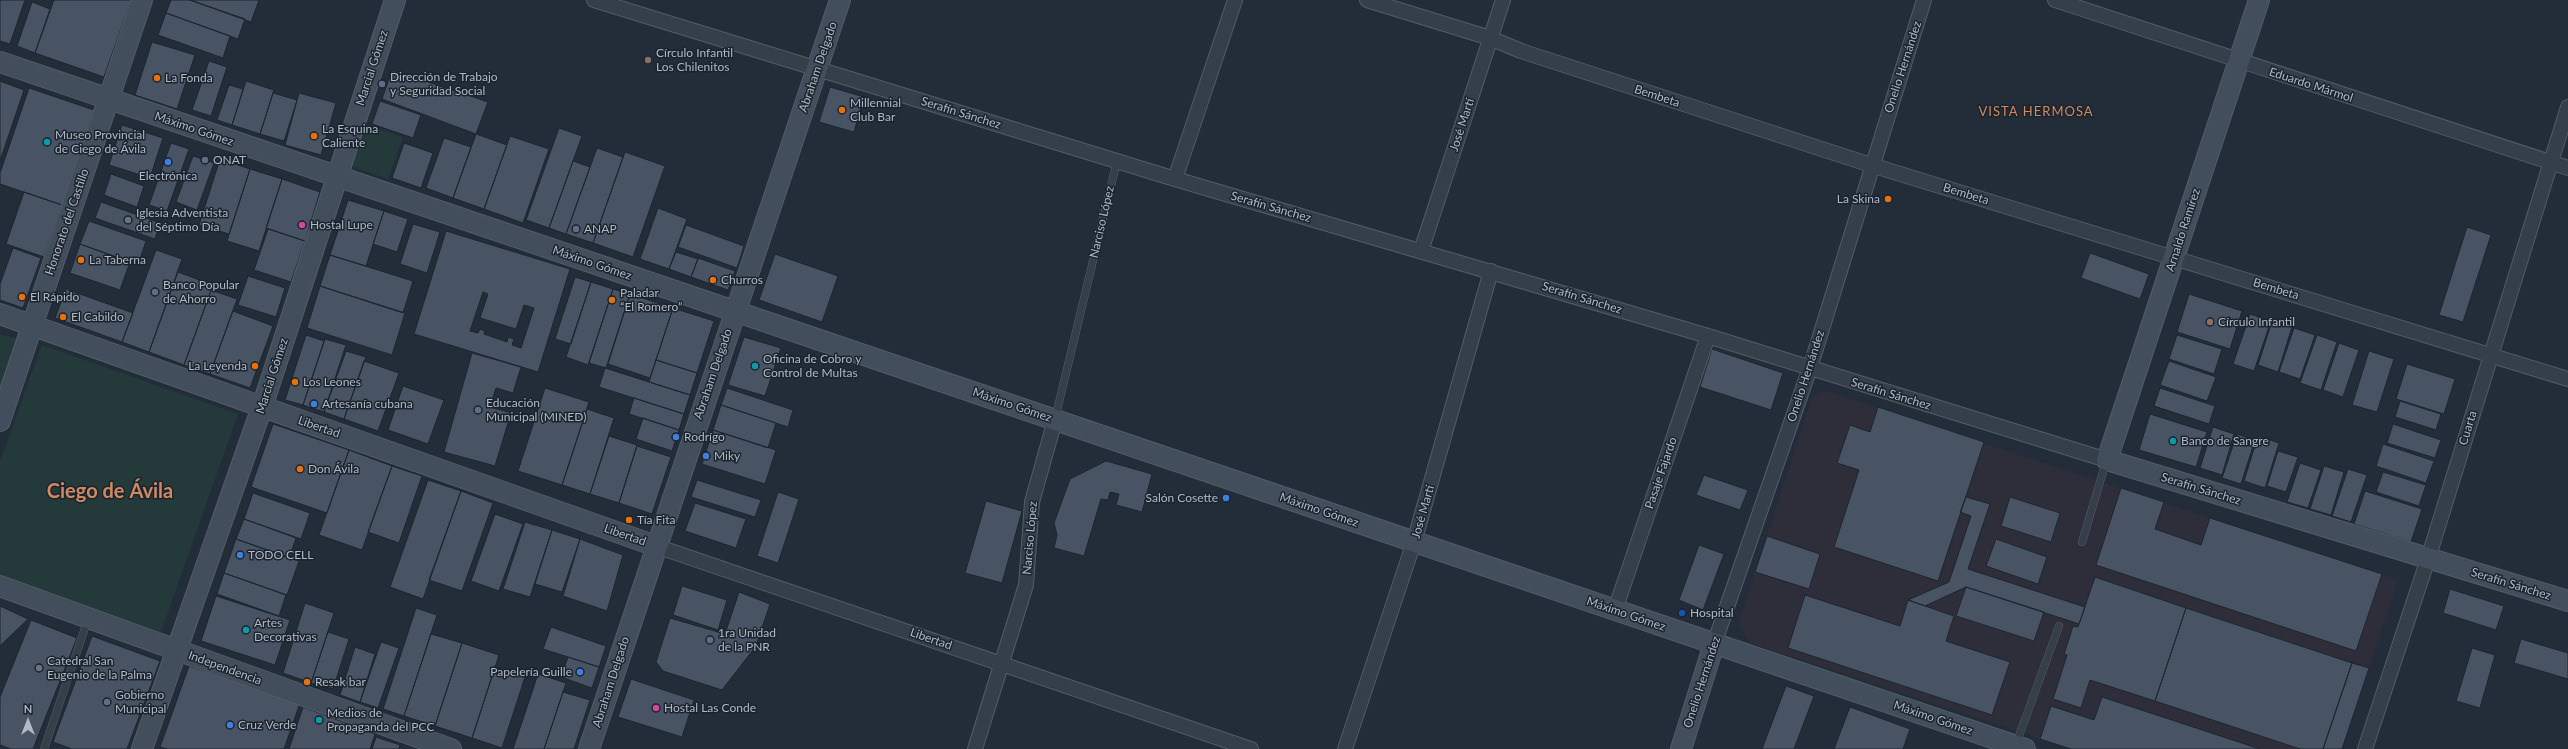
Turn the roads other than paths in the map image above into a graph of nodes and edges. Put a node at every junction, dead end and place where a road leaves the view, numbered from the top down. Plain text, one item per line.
1 (142, 0) edge
2 (395, 0) edge
3 (594, 0) edge
4 (840, 0) edge
5 (1235, 0) edge
6 (1367, 0) edge
7 (1504, 0) edge
8 (1924, 0) edge
9 (2055, 0) edge
10 (2259, 0) edge
11 (1490, 38) junction
12 (2238, 61) junction
13 (0, 62) edge
14 (817, 68) junction
15 (109, 100) junction
16 (2568, 107) edge
17 (1117, 161) junction
18 (2552, 162) junction
19 (1871, 165) junction
20 (2568, 168) edge
21 (336, 177) junction
22 (1175, 179) junction
23 (1421, 251) junction
24 (2174, 258) junction
25 (1491, 271) junction
26 (735, 311) junction
27 (0, 314) edge
28 (33, 326) junction
29 (1708, 336) junction
30 (2491, 355) junction
31 (1810, 368) junction
32 (2568, 379) edge
33 (262, 407) junction
34 (1055, 420) junction
35 (0, 421) edge
36 (2107, 460) junction
37 (1414, 542) junction
38 (2082, 542) dead end
39 (656, 546) junction
40 (2428, 559) junction
41 (0, 586) edge
42 (2568, 601) edge
43 (1615, 610) junction
44 (88, 618) junction
45 (2059, 626) dead end
46 (1714, 644) junction
47 (176, 651) junction
48 (1002, 663) junction
49 (2018, 748) edge
50 (44, 749) edge
51 (142, 749) edge
52 (450, 749) edge
53 (589, 749) edge
54 (975, 749) edge
55 (1251, 749) edge
56 (1345, 749) edge
57 (1681, 749) edge
58 (2366, 749) edge

1 - 15 main road, Honorato del Castillo
2 - 21 main road, Marcial Gómez
3 - 14 street, Serafín Sánchez
4 - 14 main road, Abraham Delgado
5 - 22 street
6 - 11 street, Bembeta
7 - 11 street, José Martí
8 - 19 street, Onelio Hernández
9 - 12 street, Eduardo Mármol
10 - 12 main road, Arnaldo Ramírez
11 - 19 street, Bembeta
11 - 23 street, José Martí
12 - 18 street, Eduardo Mármol
12 - 24 main road, Arnaldo Ramírez
13 - 15 main road, Máximo Gómez
14 - 17 street, Serafín Sánchez
14 - 26 main road, Abraham Delgado
15 - 21 main road, Máximo Gómez
15 - 28 main road, Honorato del Castillo
16 - 18 street, Cuarta
17 - 22 street, Serafín Sánchez
17 - 34 lane, Narciso López
18 - 20 street, Eduardo Mármol
18 - 30 street, Cuarta
19 - 24 street, Bembeta
19 - 31 street, Onelio Hernández
21 - 26 main road, Máximo Gómez
21 - 33 main road, Marcial Gómez
22 - 23 street, Serafín Sánchez
23 - 25 street, Serafín Sánchez
24 - 30 street, Bembeta
24 - 36 main road, Arnaldo Ramírez
25 - 29 street, Serafín Sánchez
25 - 37 street, José Martí
26 - 34 main road, Máximo Gómez
26 - 39 main road, Abraham Delgado
27 - 28 main road, Libertad
28 - 33 main road, Libertad
28 - 35 main road, Honorato del Castillo
29 - 31 street, Serafín Sánchez
29 - 43 street, Pasaje Fajardo
30 - 32 street, Bembeta
30 - 40 street, Cuarta
31 - 36 street, Serafín Sánchez
31 - 46 street, Onelio Hernández
33 - 39 main road, Libertad
33 - 47 main road, Marcial Gómez
34 - 37 main road, Máximo Gómez
34 - 48 street, Narciso López
36 - 38 lane
36 - 40 main road, Serafín Sánchez
37 - 43 main road, Máximo Gómez
37 - 56 street, José Martí
39 - 48 street, Libertad
39 - 53 main road, Abraham Delgado
40 - 42 main road, Serafín Sánchez
40 - 58 street, Cuarta
41 - 44 main road, Independencia
43 - 46 main road, Máximo Gómez
44 - 47 main road, Independencia
44 - 50 lane
45 - 49 lane
46 - 49 main road, Máximo Gómez
46 - 57 main road, Onelio Hernández
47 - 51 main road, Marcial Gómez
47 - 52 main road, Independencia
48 - 54 street, Narciso López
48 - 55 street, Libertad

